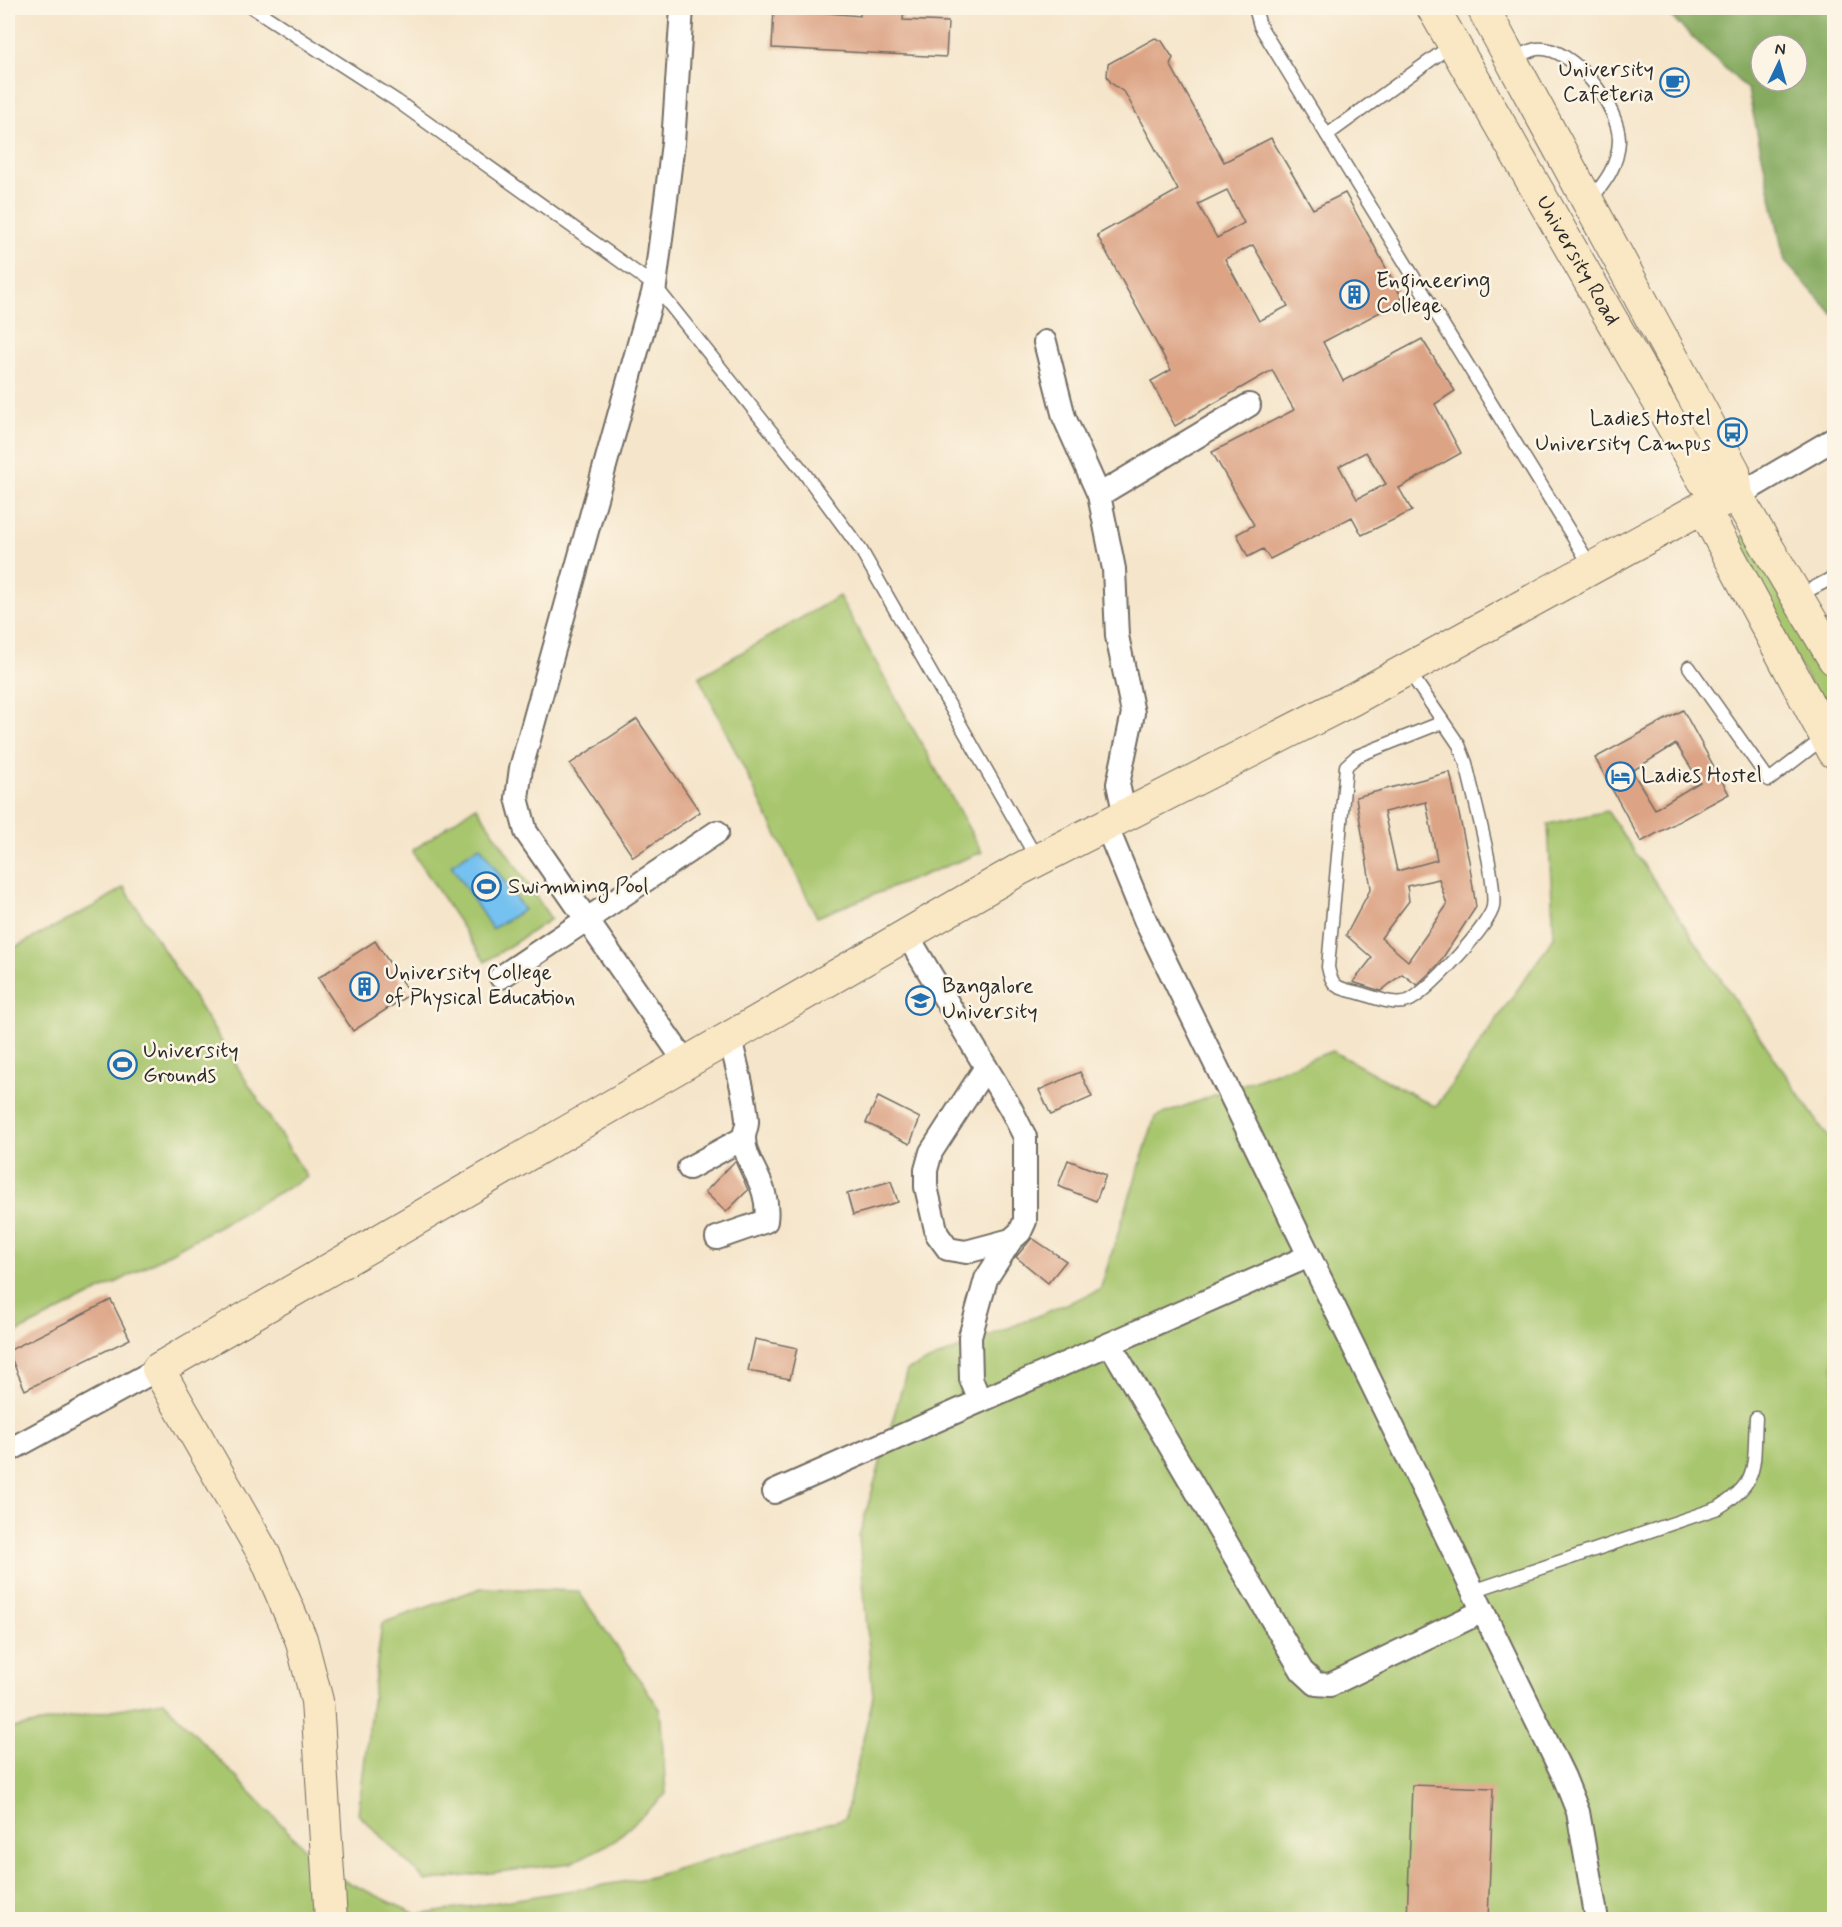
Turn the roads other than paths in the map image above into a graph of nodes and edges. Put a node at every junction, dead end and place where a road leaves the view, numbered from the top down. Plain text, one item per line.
1 (253, 8) edge
2 (682, 8) edge
3 (1256, 8) edge
4 (1433, 8) edge
5 (1483, 8) edge
6 (1453, 44) junction
7 (1511, 60) junction
8 (1327, 135) junction
9 (1589, 203) junction
10 (655, 286) junction
11 (1045, 342) dead end
12 (1249, 405) dead end
13 (1834, 439) edge
14 (1099, 495) junction
15 (1737, 496) junction
16 (1703, 507) junction
17 (1592, 568) junction
18 (1834, 577) edge
19 (1797, 596) junction
20 (1832, 648) edge
21 (1689, 667) dead end
22 (1408, 669) junction
23 (1443, 722) junction
24 (1830, 744) edge
25 (1115, 821) junction
26 (717, 832) dead end
27 (1038, 860) junction
28 (586, 919) junction
29 (907, 935) junction
30 (501, 977) dead end
31 (730, 1038) junction
32 (686, 1063) junction
33 (986, 1067) junction
34 (744, 1138) junction
35 (689, 1168) dead end
36 (717, 1239) dead end
37 (1011, 1240) junction
38 (1309, 1256) junction
39 (1110, 1344) junction
40 (158, 1370) junction
41 (980, 1401) junction
42 (1756, 1418) dead end
43 (8, 1451) edge
44 (774, 1492) dead end
45 (1473, 1591) junction
46 (1483, 1611) junction
47 (331, 1920) edge
48 (1597, 1920) edge

1 - 10 lane
2 - 10 street
3 - 8 lane
4 - 6 street, University Road
5 - 7 street, University Road
6 - 8 lane
6 - 15 street, University Road
7 - 9 street, University Road
7 - 9 lane
8 - 17 lane
9 - 15 street, University Road
10 - 27 lane
10 - 28 street
11 - 14 street
12 - 14 street
13 - 15 street
14 - 25 street
15 - 16 street
15 - 19 street, University Road
16 - 17 street
16 - 24 street
17 - 22 street
18 - 19 lane
19 - 20 street, University Road
21 - 24 lane
22 - 23 lane
22 - 25 street
23 - 23 lane
25 - 27 street
25 - 38 street
26 - 28 street
27 - 29 street
28 - 30 street
28 - 32 street
29 - 31 street
29 - 33 street
31 - 32 street
31 - 34 street
32 - 40 street
33 - 37 street
33 - 37 street
34 - 35 street
34 - 36 street
37 - 41 street
38 - 39 street
38 - 45 street
39 - 41 street
39 - 46 street
40 - 43 street
40 - 47 street
41 - 44 street
42 - 45 lane
45 - 46 street
46 - 48 street

